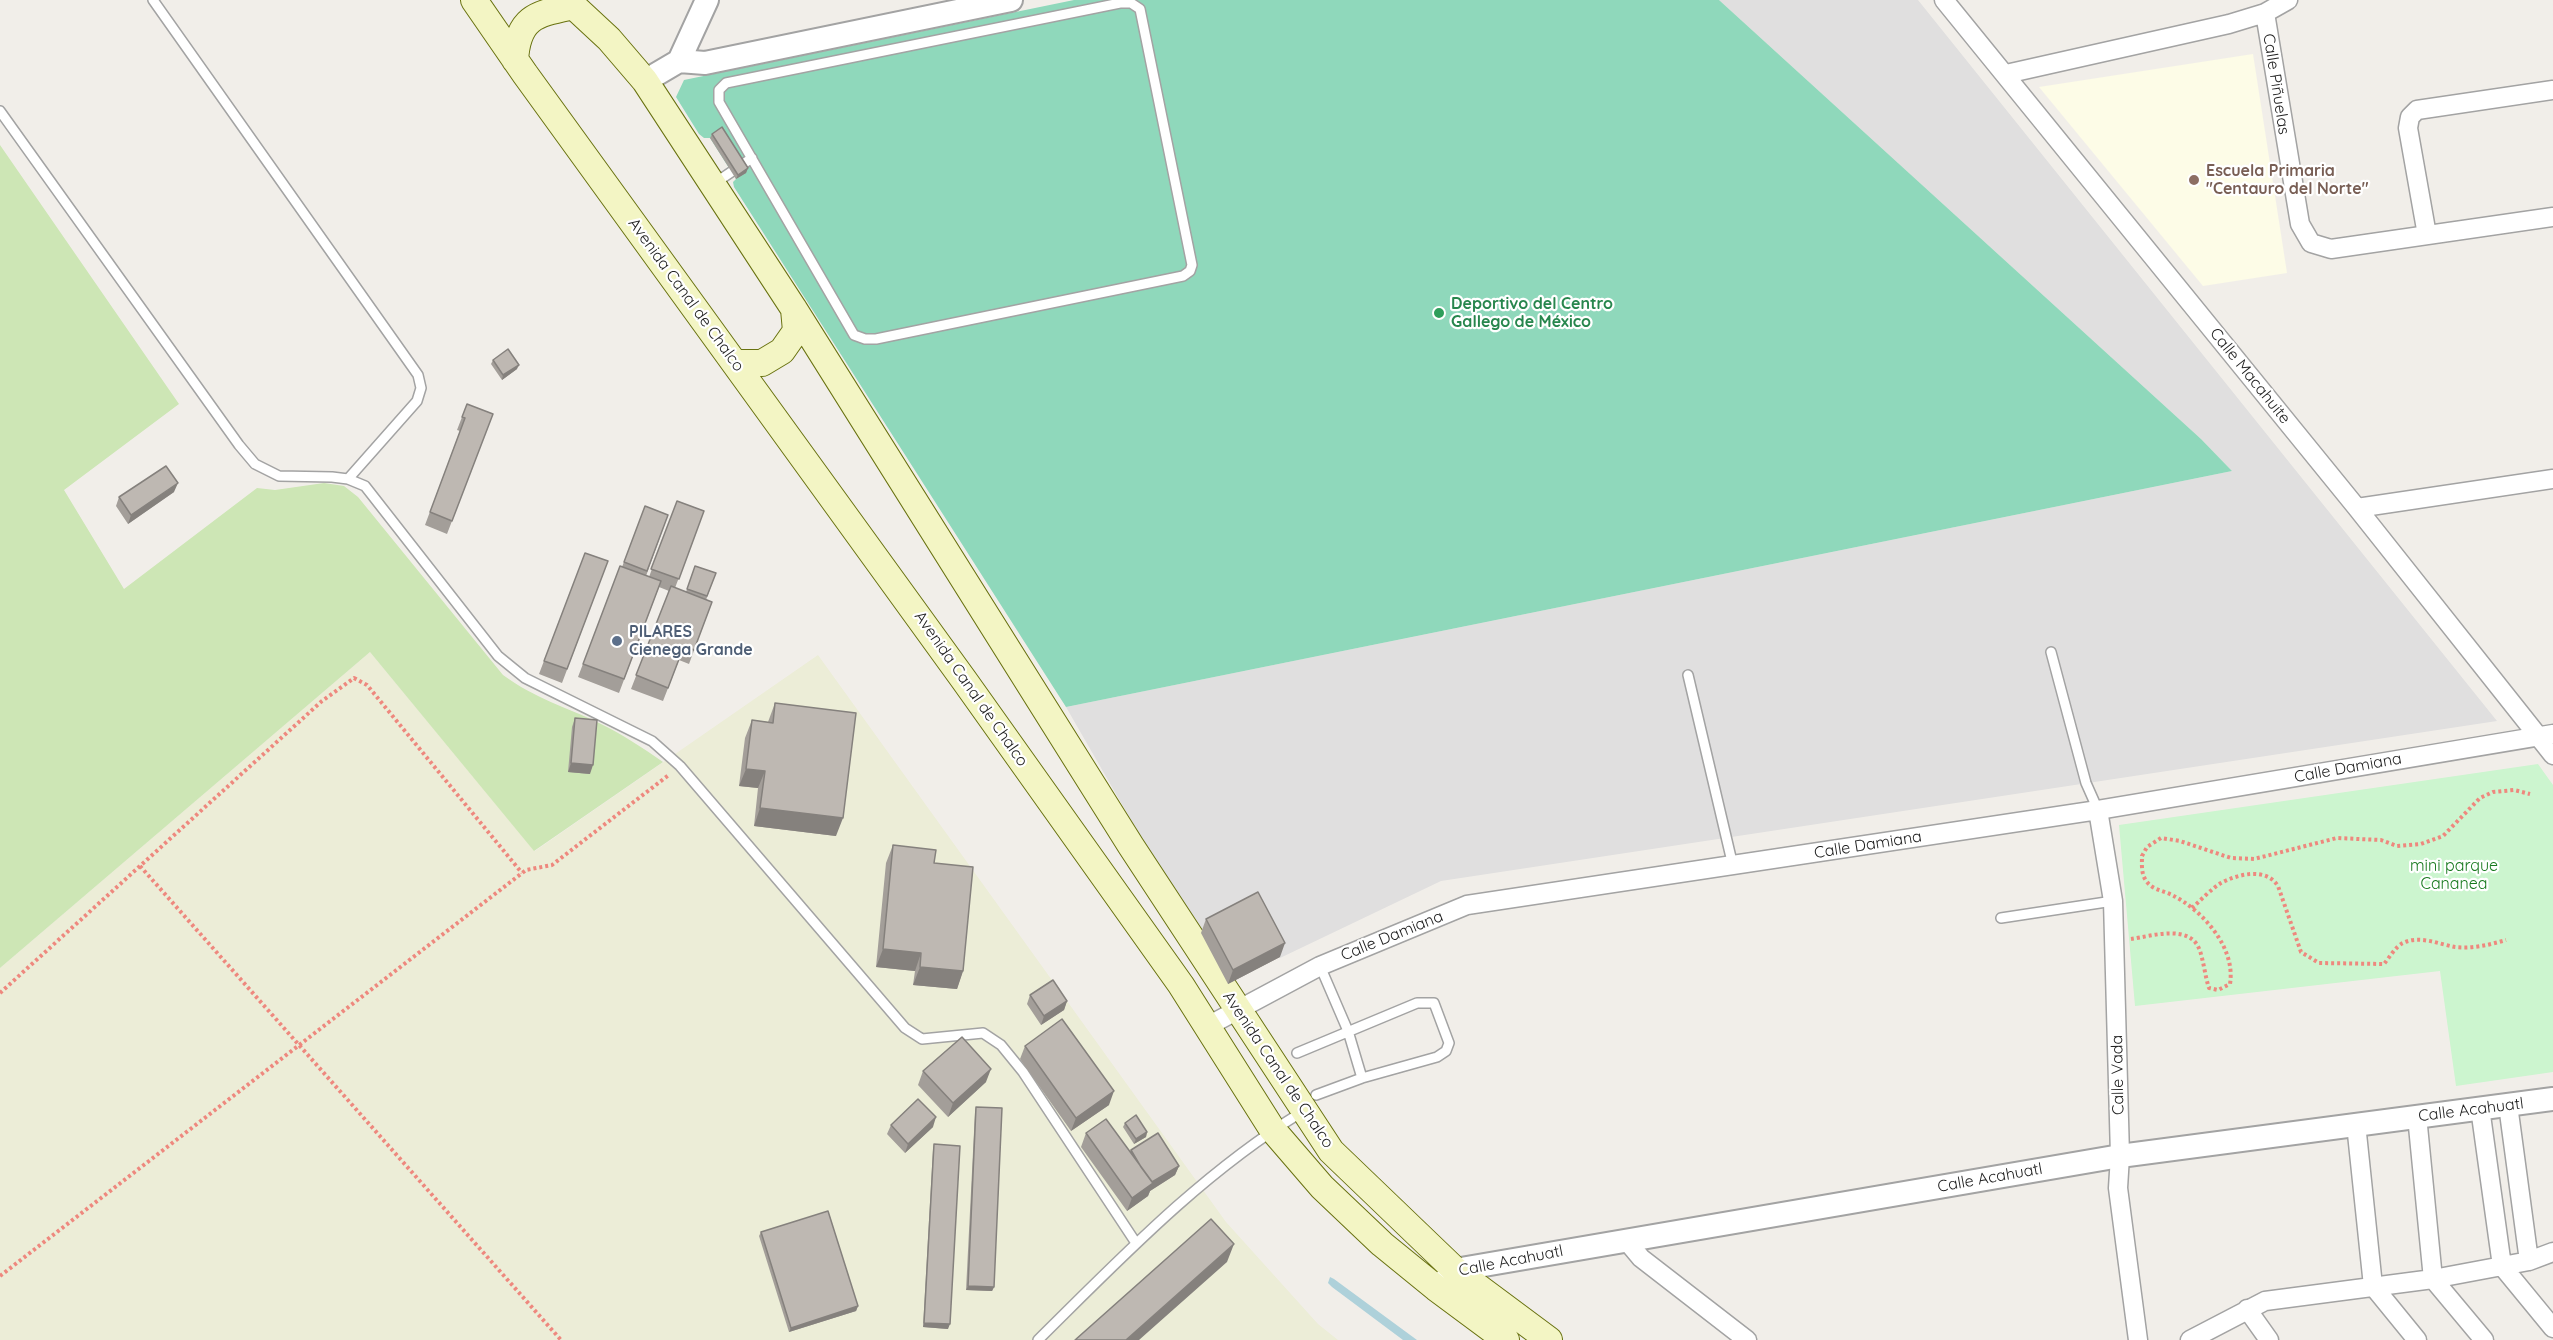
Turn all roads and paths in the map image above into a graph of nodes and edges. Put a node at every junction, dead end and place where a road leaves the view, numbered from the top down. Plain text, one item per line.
1 (153, 0) edge
2 (474, 0) edge
3 (707, 0) edge
4 (1011, 0) edge
5 (1944, 0) edge
6 (2288, 0) edge
7 (571, 3) edge
8 (2265, 13) junction
9 (515, 60) junction
10 (680, 61) junction
11 (2006, 74) junction
12 (645, 81) junction
13 (2553, 90) edge
14 (0, 111) edge
15 (752, 158) junction
16 (713, 185) junction
17 (2553, 217) edge
18 (2427, 235) junction
19 (794, 309) junction
20 (735, 363) junction
21 (348, 479) junction
22 (2553, 479) edge
23 (2357, 508) junction
24 (2051, 652) dead end
25 (1688, 675) dead end
26 (2546, 735) edge
27 (2553, 755) edge
28 (680, 766) junction
29 (2530, 794) dead end
30 (2098, 810) junction
31 (140, 866) junction
32 (1733, 866) junction
33 (522, 873) junction
34 (2113, 901) junction
35 (2192, 908) junction
36 (2001, 918) dead end
37 (2506, 940) dead end
38 (2115, 942) junction
39 (1320, 966) junction
40 (0, 993) edge
41 (1238, 1010) junction
42 (1206, 1027) junction
43 (1348, 1031) junction
44 (299, 1045) junction
45 (1298, 1053) dead end
46 (1362, 1078) junction
47 (2553, 1099) edge
48 (1310, 1103) junction
49 (2508, 1105) junction
50 (2480, 1108) junction
51 (2417, 1116) junction
52 (2356, 1124) junction
53 (1272, 1130) junction
54 (2120, 1156) junction
55 (1626, 1240) junction
56 (1136, 1243) junction
57 (2553, 1252) edge
58 (2529, 1261) junction
59 (2502, 1266) junction
60 (1455, 1270) junction
61 (0, 1276) edge
62 (2433, 1279) junction
63 (2373, 1286) junction
64 (1436, 1288) junction
65 (2247, 1310) junction
66 (2553, 1328) edge
67 (561, 1340) edge
68 (1038, 1340) edge
69 (1506, 1340) edge
70 (1549, 1340) edge
71 (1747, 1340) edge
72 (2138, 1340) edge
73 (2190, 1340) edge
74 (2269, 1340) edge
75 (2417, 1340) edge
76 (2484, 1340) edge

1 - 21 lane
2 - 9 main road, Avenida Canal de Chalco
3 - 10 street
4 - 10 street
5 - 11 street, Calle Macahuite
6 - 8 street
7 - 9 main road
7 - 12 main road, Avenida Canal de Chalco
8 - 11 street, Calle Piñuelas
8 - 18 street, Calle Piñuelas
9 - 20 main road, Avenida Canal de Chalco
10 - 12 street
11 - 23 street, Calle Macahuite
12 - 16 main road, Avenida Canal de Chalco
13 - 18 street
14 - 21 lane
15 - 15 lane
15 - 16 lane
16 - 19 main road, Avenida Canal de Chalco
17 - 18 street, Calle Piñuelas
19 - 20 main road
19 - 41 main road, Avenida Canal de Chalco
20 - 42 main road, Avenida Canal de Chalco
21 - 28 lane
22 - 23 street
23 - 26 street, Calle Macahuite
24 - 30 lane
25 - 32 lane
26 - 27 street, Calle Macahuite
26 - 30 street, Calle Damiana
28 - 33 path
28 - 56 lane
29 - 35 path
30 - 32 street, Calle Damiana
30 - 34 street, Calle Vada
31 - 33 path
31 - 40 path
31 - 44 path
32 - 39 street, Calle Damiana
33 - 44 path
34 - 36 lane
34 - 38 street, Calle Vada
35 - 37 path
35 - 38 path
38 - 54 street, Calle Vada
39 - 41 street, Calle Damiana
39 - 43 lane
41 - 42 street, Calle Damiana
41 - 48 main road, Avenida Canal de Chalco
42 - 53 main road, Avenida Canal de Chalco
43 - 45 lane
43 - 46 lane
43 - 46 lane
44 - 61 path
44 - 67 path
46 - 48 lane
47 - 49 street, Calle Acahuatl
48 - 53 lane
48 - 60 main road, Avenida Canal de Chalco
49 - 50 street, Calle Acahuatl
49 - 58 street
50 - 51 street, Calle Acahuatl
50 - 59 street
51 - 52 street, Calle Acahuatl
51 - 62 street
52 - 54 street, Calle Acahuatl
52 - 63 street
53 - 56 lane
53 - 64 main road, Avenida Canal de Chalco
54 - 55 street, Calle Acahuatl
54 - 72 street, Calle Vada
55 - 60 street, Calle Acahuatl
55 - 71 street
56 - 68 lane
57 - 58 street
58 - 59 street
59 - 62 street
59 - 66 street
60 - 64 street, Calle Acahuatl
60 - 70 main road, Avenida Canal de Chalco
62 - 63 street
62 - 76 street
63 - 65 street
63 - 75 street
64 - 69 main road, Avenida Canal de Chalco
65 - 73 street
65 - 74 street

